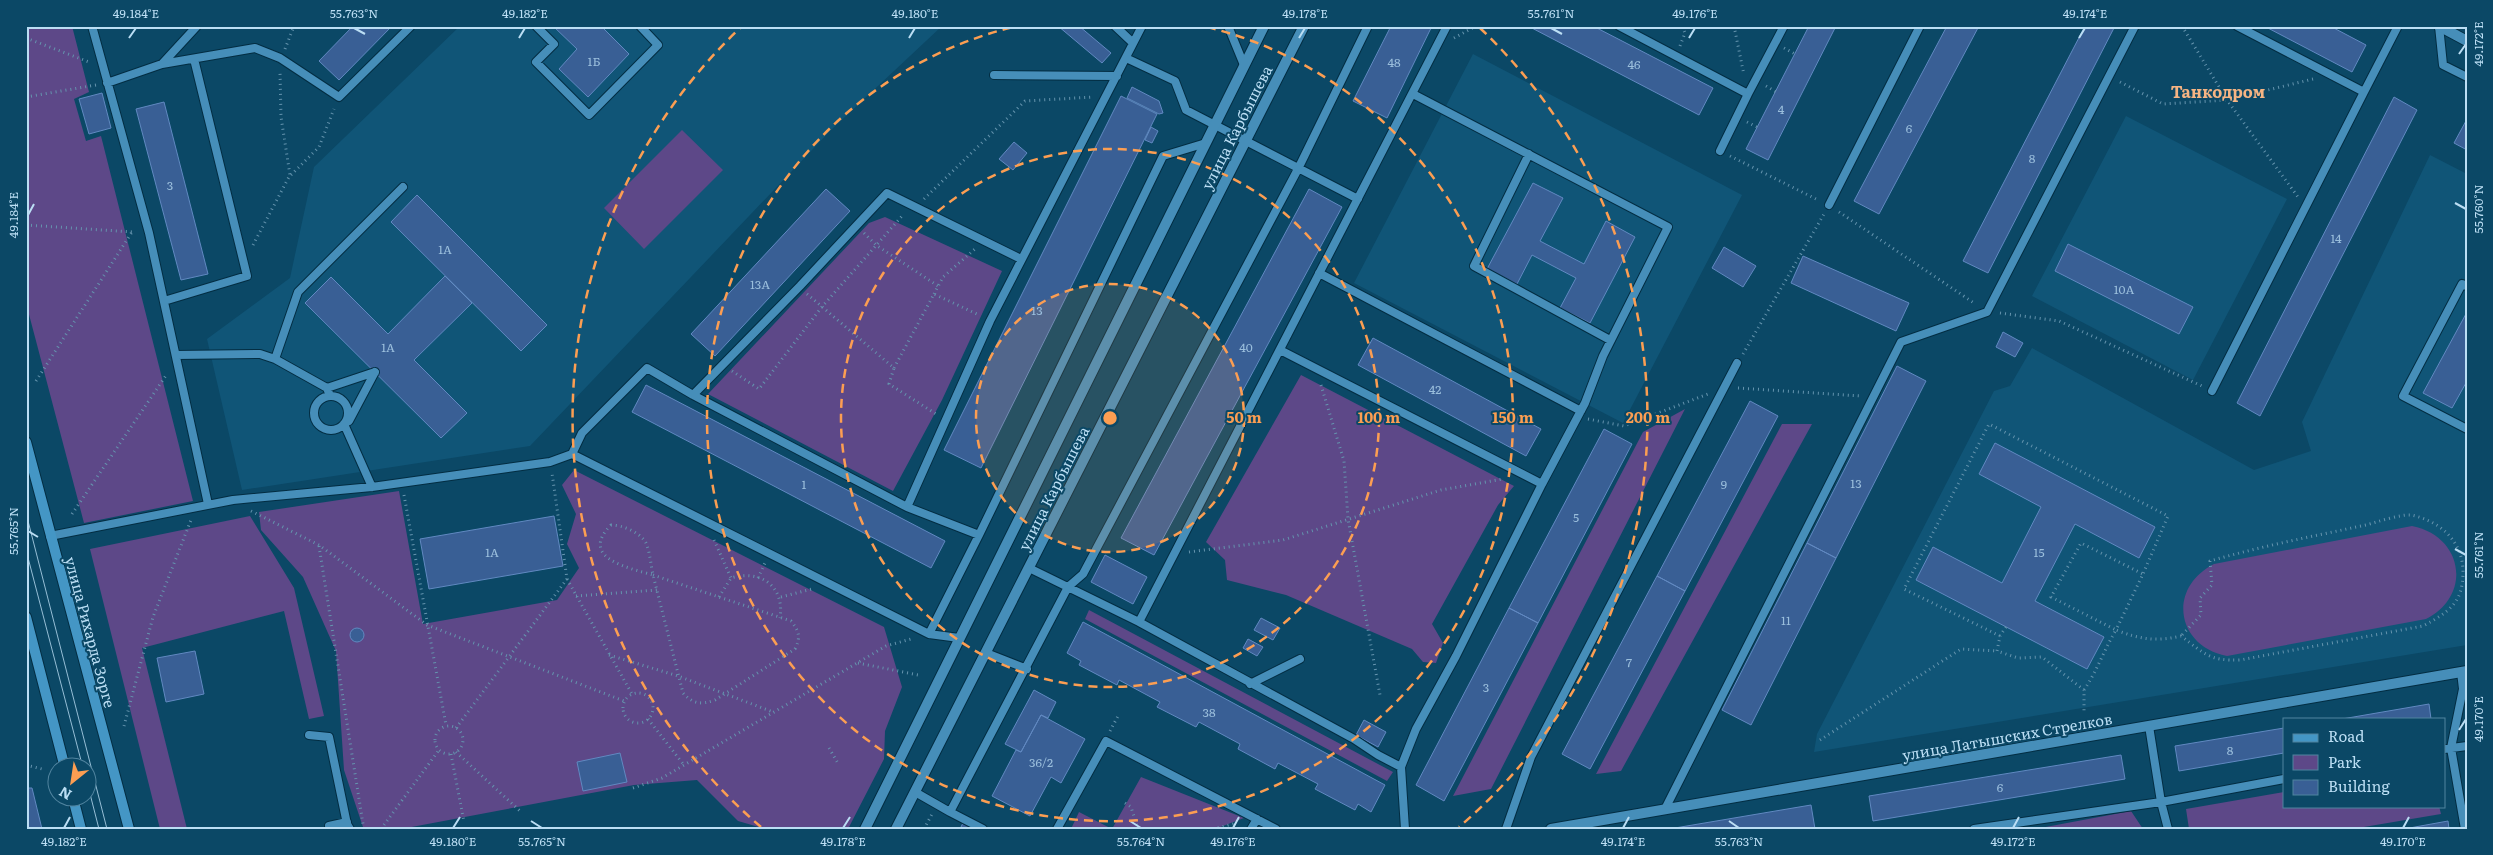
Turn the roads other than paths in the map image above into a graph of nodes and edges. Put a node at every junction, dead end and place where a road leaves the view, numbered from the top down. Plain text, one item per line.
1 (92, 26) edge
2 (197, 26) edge
3 (410, 26) edge
4 (536, 26) edge
5 (640, 26) edge
6 (1115, 26) edge
7 (1142, 26) edge
8 (1228, 26) edge
9 (1264, 26) edge
10 (1304, 26) edge
11 (1368, 26) edge
12 (1447, 26) edge
13 (1619, 26) edge
14 (1784, 26) edge
15 (1920, 26) edge
16 (2135, 26) edge
17 (2237, 26) edge
18 (2398, 26) edge
19 (2439, 26) edge
20 (2467, 41) edge
21 (1134, 43) junction
22 (1126, 58) junction
23 (194, 59) junction
24 (162, 64) junction
25 (1244, 65) junction
26 (994, 75) dead end
27 (1117, 76) junction
28 (2467, 77) edge
29 (107, 84) junction
30 (2364, 92) junction
31 (1412, 94) junction
32 (1748, 94) junction
33 (1214, 126) junction
34 (1245, 142) junction
35 (1206, 143) junction
36 (1720, 151) road end
37 (1529, 154) junction
38 (1298, 169) junction
39 (403, 187) dead end
40 (1358, 199) junction
41 (1829, 205) road end
42 (1021, 259) junction
43 (1319, 273) junction
44 (2467, 286) edge
45 (164, 301) junction
46 (1610, 340) junction
47 (1280, 350) junction
48 (176, 358) junction
49 (275, 359) junction
50 (1737, 363) road end
51 (2212, 391) road end
52 (328, 392) junction
53 (693, 395) junction
54 (1581, 411) junction
55 (345, 426) junction
56 (2467, 428) edge
57 (26, 442) edge
58 (572, 454) junction
59 (1542, 484) junction
60 (372, 487) junction
61 (208, 504) junction
62 (907, 507) junction
63 (979, 535) junction
64 (50, 536) junction
65 (1029, 568) junction
66 (1068, 587) junction
67 (26, 617) edge
68 (1139, 622) junction
69 (929, 634) junction
70 (959, 638) junction
71 (986, 653) junction
72 (1300, 659) dead end
73 (1027, 669) junction
74 (2464, 672) edge
75 (1250, 684) junction
76 (2149, 726) junction
77 (309, 735) dead end
78 (2467, 746) edge
79 (2448, 749) edge
80 (62, 758) edge
81 (1401, 767) junction
82 (2283, 779) edge
83 (915, 792) junction
84 (2161, 802) junction
85 (2465, 804) edge
86 (76, 808) edge
87 (1665, 809) junction
88 (950, 812) junction
89 (1257, 819) junction
90 (348, 825) edge
91 (328, 826) dead end
92 (81, 829) edge
93 (129, 829) edge
94 (865, 829) edge
95 (896, 829) edge
96 (983, 829) edge
97 (1057, 829) edge
98 (1251, 829) edge
99 (1276, 829) edge
100 (1405, 829) edge
101 (1506, 829) edge
102 (1551, 829) edge
103 (1974, 829) edge
104 (2168, 829) edge
105 (2466, 829) edge

1 - 29 lane
2 - 24 lane
3 - 23 lane
4 - 5 lane
6 - 21 lane
7 - 21 lane
8 - 25 lane
9 - 25 street, улица Карбышева
10 - 34 street, улица Карбышева
11 - 38 lane
12 - 31 lane
13 - 32 lane
14 - 32 lane
15 - 41 lane
16 - 87 lane
17 - 30 lane
18 - 30 lane
19 - 20 street
19 - 28 lane
21 - 22 lane
22 - 27 lane
22 - 33 lane
23 - 24 lane
23 - 45 lane
24 - 29 lane
25 - 33 street, улица Карбышева
26 - 27 lane
27 - 42 lane
29 - 45 lane
30 - 51 lane
31 - 37 lane
31 - 40 lane
32 - 36 lane
33 - 34 lane
33 - 35 street, улица Карбышева
34 - 38 lane
34 - 65 street, улица Карбышева
35 - 63 lane
35 - 70 street, улица Карбышева
37 - 46 lane
37 - 46 lane
38 - 40 lane
38 - 66 lane
39 - 49 lane
40 - 43 lane
42 - 53 lane
42 - 62 lane
43 - 47 lane
43 - 54 lane
44 - 56 lane
45 - 48 lane
46 - 54 lane
47 - 59 lane
47 - 68 lane
48 - 49 lane
48 - 61 lane
49 - 52 lane
50 - 101 lane
52 - 55 lane
52 - 55 lane
52 - 55 lane
53 - 58 lane
53 - 62 lane
54 - 59 lane
55 - 60 lane
57 - 64 main road, улица Рихарда Зорге
58 - 60 lane
58 - 69 lane
59 - 81 lane
60 - 61 lane
61 - 64 lane
62 - 63 lane
63 - 69 lane
64 - 93 main road, улица Рихарда Зорге
65 - 66 lane
65 - 71 street, улица Карбышева
66 - 68 lane
66 - 73 lane
67 - 80 main road
68 - 75 lane
69 - 70 lane
70 - 94 street, улица Карбышева
71 - 73 lane
71 - 83 street, улица Карбышева
72 - 75 lane
73 - 88 lane
74 - 76 street, улица Латышских Стрелков
74 - 79 lane
75 - 81 lane
76 - 84 lane
76 - 87 street, улица Латышских Стрелков
77 - 90 lane
78 - 79 lane
79 - 85 lane
81 - 100 lane
82 - 84 lane
83 - 88 lane
83 - 95 street, улица Карбышева
84 - 103 lane
84 - 104 lane
85 - 105 lane
86 - 92 main road
87 - 102 street, улица Латышских Стрелков
88 - 96 lane
89 - 97 lane
89 - 98 lane
89 - 99 lane
90 - 91 lane

